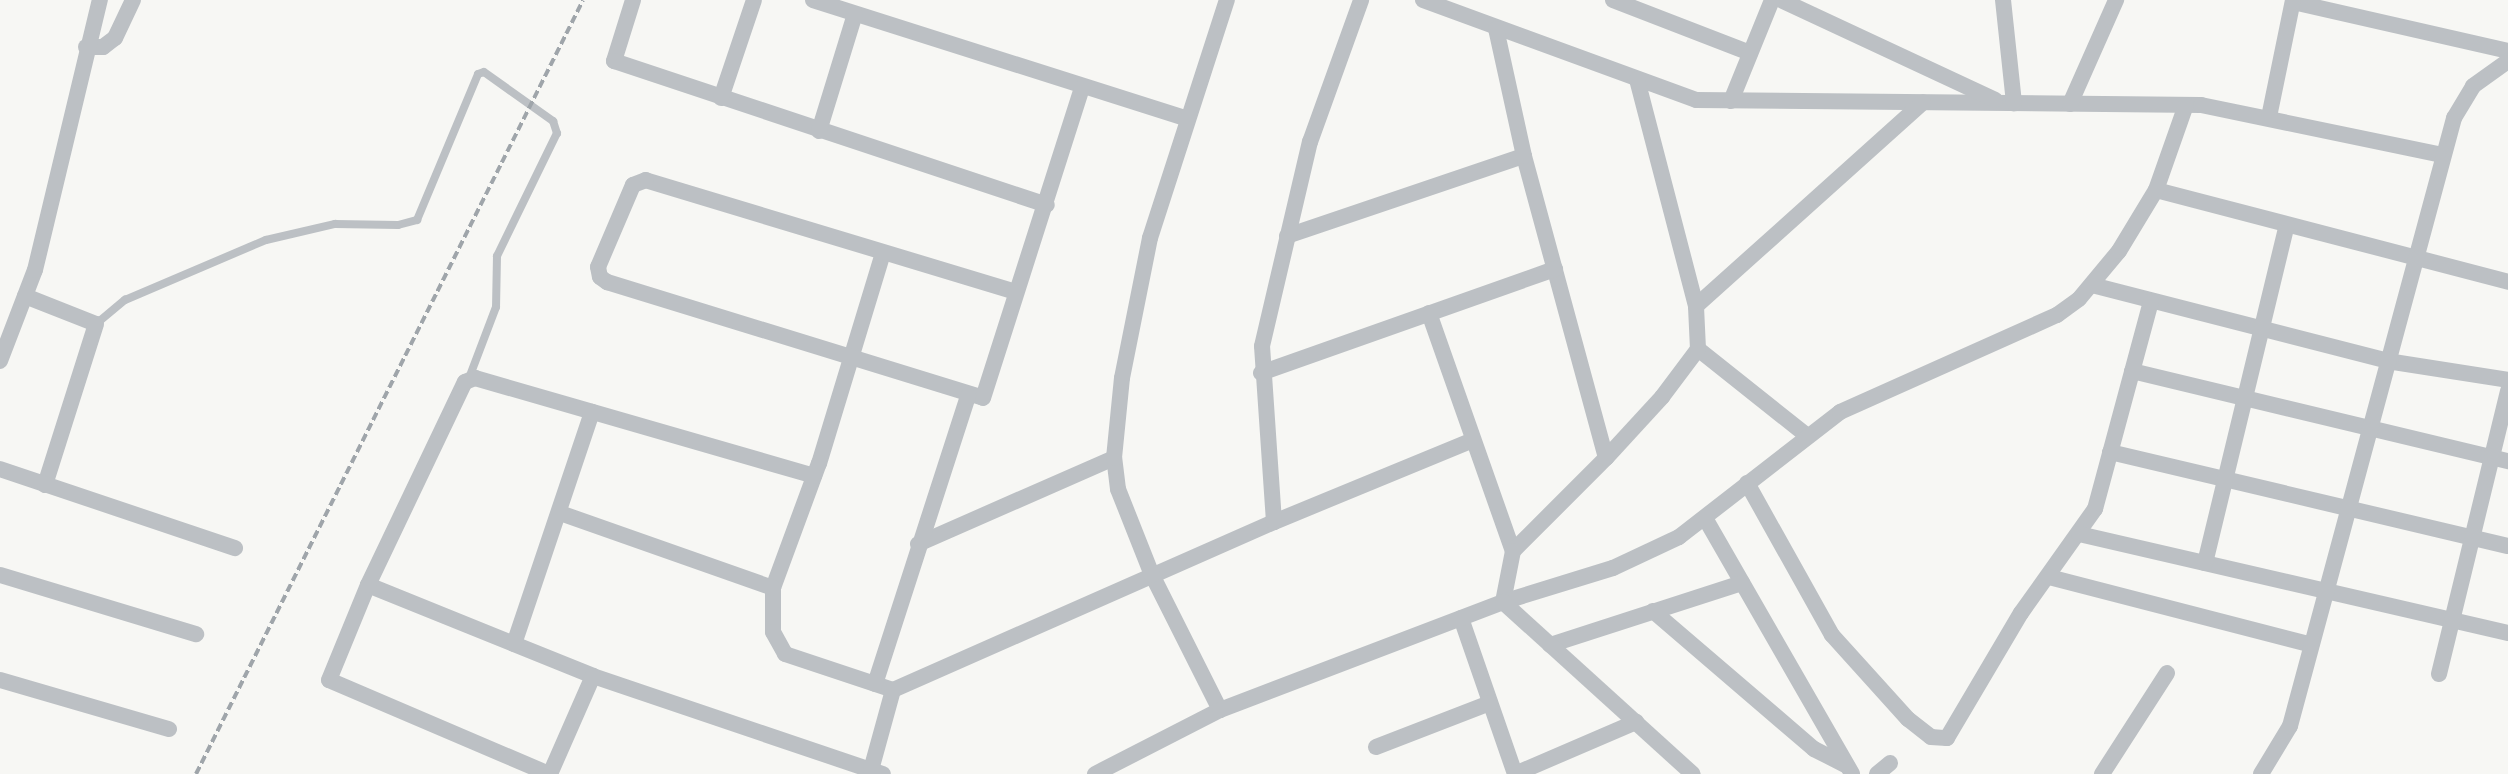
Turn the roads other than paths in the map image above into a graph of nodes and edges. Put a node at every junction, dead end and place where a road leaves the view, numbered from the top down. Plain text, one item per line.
1 (100, 0) edge
2 (133, 0) edge
3 (633, 0) edge
4 (754, 0) edge
5 (813, 0) edge
6 (1361, 0) edge
7 (1423, 0) edge
8 (1613, 0) edge
9 (1772, 0) edge
10 (1781, 0) edge
11 (2003, 0) edge
12 (2116, 0) edge
13 (1224, 1) edge
14 (2293, 1) edge
15 (856, 14) junction
16 (1496, 29) junction
17 (86, 47) junction
18 (2508, 51) edge
19 (1750, 53) junction
20 (2508, 61) edge
21 (1637, 80) junction
22 (1082, 87) junction
23 (721, 98) junction
24 (1731, 101) junction
25 (1923, 102) junction
26 (2007, 103) junction
27 (2070, 104) junction
28 (2186, 105) junction
29 (2269, 117) junction
30 (1188, 119) junction
31 (819, 131) junction
32 (2443, 155) junction
33 (1524, 156) junction
34 (2156, 190) junction
35 (1047, 205) junction
36 (2288, 225) junction
37 (1286, 236) junction
38 (883, 253) junction
39 (2414, 258) junction
40 (1555, 269) junction
41 (2508, 282) edge
42 (2092, 285) junction
43 (1016, 292) junction
44 (25, 296) junction
45 (2151, 301) junction
46 (1696, 306) junction
47 (1429, 313) junction
48 (96, 324) junction
49 (2263, 331) junction
50 (1698, 349) junction
51 (854, 357) junction
52 (0, 361) edge
53 (2387, 362) junction
54 (2132, 371) junction
55 (1261, 372) junction
56 (469, 378) junction
57 (2508, 380) edge
58 (2508, 392) edge
59 (968, 396) junction
60 (2246, 400) junction
61 (592, 412) junction
62 (2369, 429) junction
63 (1805, 434) junction
64 (1471, 442) junction
65 (2110, 452) junction
66 (1114, 458) junction
67 (1606, 458) junction
68 (2500, 459) edge
69 (0, 469) edge
70 (814, 476) junction
71 (2227, 480) junction
72 (1747, 483) junction
73 (45, 484) junction
74 (2348, 507) junction
75 (560, 513) junction
76 (1705, 518) junction
77 (1274, 522) junction
78 (2079, 534) junction
79 (2472, 537) junction
80 (918, 544) junction
81 (2508, 546) edge
82 (235, 548) dead end
83 (1512, 551) junction
84 (2205, 563) junction
85 (0, 575) edge
86 (1152, 575) junction
87 (2049, 577) junction
88 (1742, 583) junction
89 (368, 585) junction
90 (773, 588) junction
91 (2326, 592) junction
92 (1503, 602) junction
93 (1654, 612) junction
94 (1460, 618) junction
95 (2452, 619) junction
96 (2508, 633) edge
97 (196, 634) dead end
98 (514, 644) junction
99 (1550, 645) junction
100 (2311, 645) junction
101 (2166, 673) dead end
102 (2439, 674) dead end
103 (593, 676) junction
104 (0, 680) edge
105 (875, 684) junction
106 (893, 690) junction
107 (1490, 704) junction
108 (1220, 710) junction
109 (1636, 722) junction
110 (169, 729) dead end
111 (1376, 747) dead end
112 (1890, 763) dead end
113 (1122, 768) edge
114 (1849, 770) edge
115 (877, 772) edge
116 (549, 774) edge
117 (1096, 774) edge
118 (1515, 774) edge
119 (1693, 774) edge
120 (1877, 774) edge
121 (2102, 774) edge
122 (2261, 774) edge

1 - 17 street
2 - 17 street
3 - 23 street
4 - 23 street
5 - 15 street
6 - 37 street
7 - 16 street
8 - 19 street
9 - 19 street
10 - 26 street
11 - 26 street
12 - 27 street
13 - 30 street
14 - 18 street
14 - 29 street
15 - 22 street
15 - 31 street
16 - 21 street
16 - 33 street
17 - 44 street
19 - 24 street
20 - 32 street
21 - 24 street
21 - 46 street
22 - 30 street
22 - 35 street
23 - 31 street
24 - 25 street
25 - 26 street
25 - 46 street
26 - 27 street
27 - 28 street
28 - 29 street
28 - 34 street
29 - 32 street
30 - 66 street
31 - 35 street
32 - 39 street
33 - 37 street
33 - 40 street
34 - 36 street
34 - 42 street
35 - 43 street
36 - 39 street
36 - 49 street
37 - 55 street
38 - 43 street
38 - 51 street
38 - 51 street
39 - 41 street
39 - 53 street
40 - 47 street
40 - 67 street
42 - 45 street
42 - 63 street
43 - 59 street
44 - 48 street
44 - 52 street
45 - 49 street
45 - 54 street
46 - 50 street
47 - 55 street
47 - 64 street
48 - 56 lane
48 - 73 street
49 - 53 street
49 - 60 street
50 - 63 street
50 - 67 street
51 - 59 street
51 - 70 street
53 - 57 street
53 - 62 street
54 - 60 street
54 - 65 street
55 - 77 street
56 - 61 street
56 - 89 street
58 - 68 street
59 - 80 street
60 - 62 street
60 - 71 street
61 - 70 street
61 - 75 street
62 - 68 street
62 - 74 street
63 - 72 street
64 - 77 street
64 - 83 street
65 - 71 street
65 - 78 street
66 - 80 street
66 - 86 street
67 - 83 street
68 - 79 street
69 - 73 street
70 - 90 street
71 - 74 street
71 - 84 street
72 - 76 street
72 - 87 street
73 - 82 street
74 - 79 street
74 - 91 street
75 - 90 street
75 - 98 street
76 - 88 street
76 - 92 street
77 - 86 street
78 - 84 street
78 - 87 street
79 - 81 street
79 - 95 street
80 - 105 street
83 - 92 street
84 - 91 street
85 - 97 street
86 - 106 street
86 - 108 street
87 - 100 street
88 - 93 street
88 - 114 street
89 - 98 street
89 - 116 street
90 - 105 street
91 - 95 street
91 - 100 street
92 - 94 street
92 - 99 street
93 - 99 street
93 - 114 street
94 - 107 street
94 - 108 street
95 - 96 street
95 - 102 street
98 - 103 street
99 - 109 street
100 - 122 street
101 - 121 street
103 - 115 street
103 - 116 street
104 - 110 street
105 - 106 street
106 - 115 street
107 - 111 street
107 - 118 street
108 - 113 street
109 - 118 street
109 - 119 street
112 - 120 street
113 - 117 street

